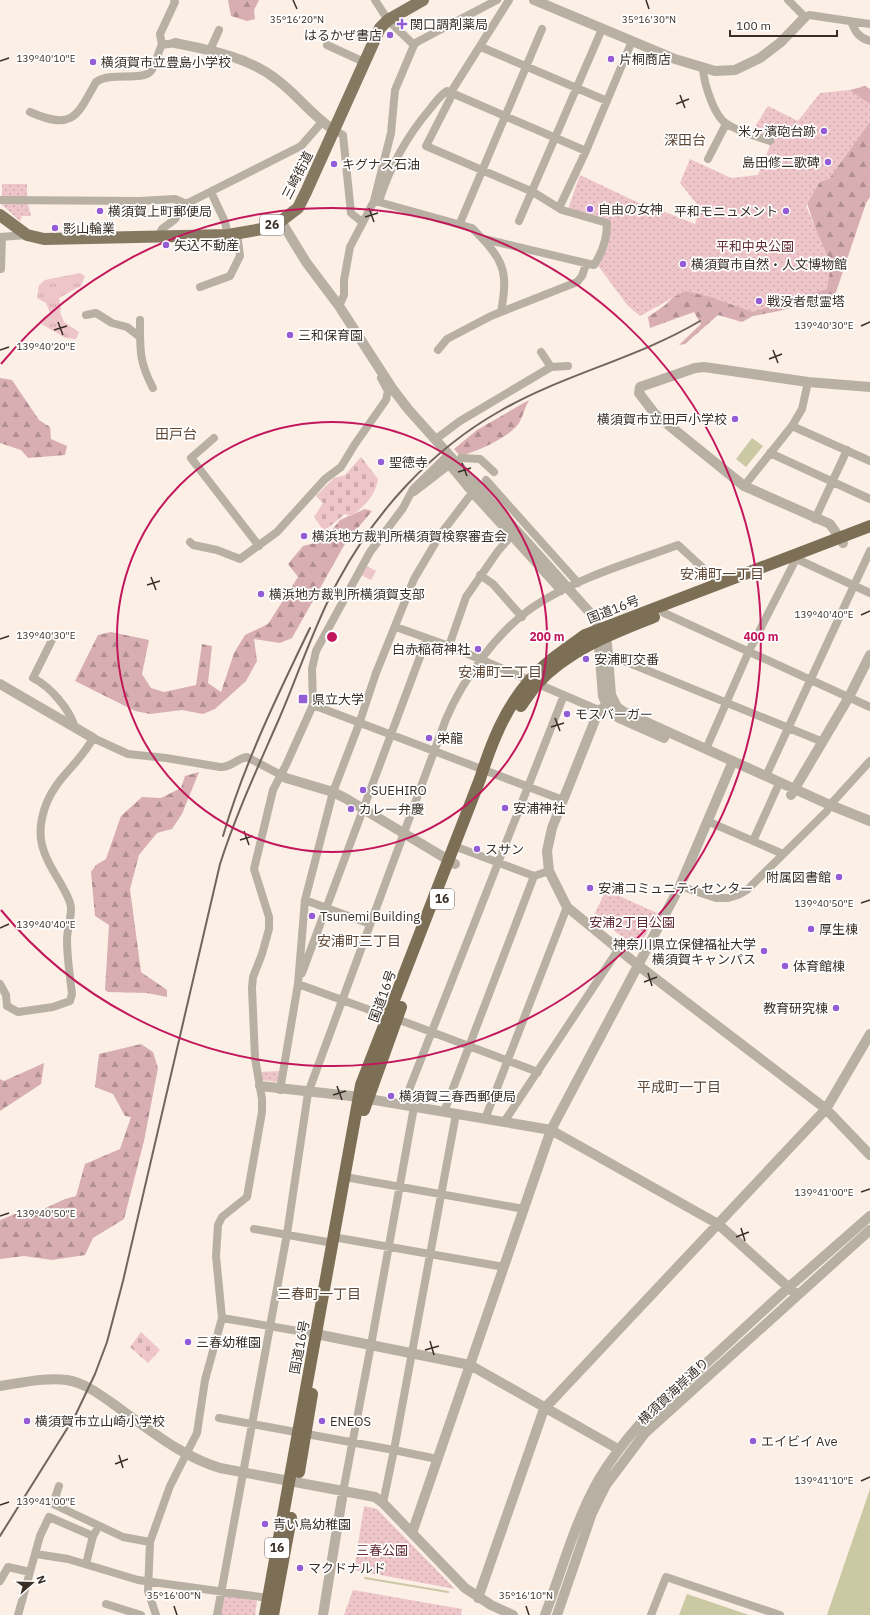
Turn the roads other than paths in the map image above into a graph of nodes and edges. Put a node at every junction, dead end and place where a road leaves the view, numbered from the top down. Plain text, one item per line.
1 (174, 0) edge
2 (375, 0) edge
3 (423, 0) edge
4 (497, 0) edge
5 (509, 0) edge
6 (534, 0) edge
7 (788, 0) edge
8 (805, 17) junction
9 (388, 20) junction
10 (851, 22) junction
11 (870, 24) edge
12 (542, 29) dead end
13 (602, 29) junction
14 (219, 30) dead end
15 (632, 41) junction
16 (870, 42) edge
17 (175, 43) joint
18 (162, 45) junction
19 (327, 45) dead end
20 (414, 45) junction
21 (481, 47) junction
22 (210, 50) junction
23 (364, 62) junction
24 (526, 66) junction
25 (703, 69) junction
26 (577, 88) junction
27 (451, 92) junction
28 (607, 101) junction
29 (30, 112) dead end
30 (505, 115) junction
31 (322, 122) junction
32 (726, 124) junction
33 (334, 130) junction
34 (555, 138) junction
35 (770, 141) dead end
36 (586, 151) junction
37 (708, 159) dead end
38 (482, 170) junction
39 (210, 192) junction
40 (533, 192) junction
41 (0, 200) edge
42 (376, 201) junction
43 (186, 204) junction
44 (559, 208) junction
45 (0, 215) edge
46 (519, 220) dead end
47 (281, 221) junction
48 (362, 222) junction
49 (460, 223) junction
50 (232, 234) junction
51 (27, 235) junction
52 (1, 237) edge
53 (158, 237) junction
54 (484, 239) junction
55 (586, 264) junction
56 (1, 269) dead end
57 (200, 287) dead end
58 (338, 308) junction
59 (501, 312) junction
60 (86, 315) dead end
61 (140, 320) dead end
62 (140, 337) junction
63 (438, 350) dead end
64 (542, 352) dead end
65 (568, 366) dead end
66 (551, 367) junction
67 (808, 382) junction
68 (870, 387) edge
69 (153, 388) dead end
70 (792, 426) junction
71 (214, 438) dead end
72 (436, 439) junction
73 (847, 450) junction
74 (770, 453) junction
75 (449, 454) junction
76 (462, 458) dead end
77 (870, 461) edge
78 (494, 472) dead end
79 (486, 480) dead end
80 (832, 482) junction
81 (744, 486) junction
82 (472, 493) junction
83 (409, 495) junction
84 (870, 499) edge
85 (815, 519) junction
86 (870, 526) edge
87 (870, 534) edge
88 (511, 536) junction
89 (841, 540) junction
90 (190, 542) dead end
91 (259, 546) junction
92 (870, 551) edge
93 (796, 561) junction
94 (480, 574) junction
95 (578, 583) junction
96 (719, 583) junction
97 (855, 586) junction
98 (565, 589) junction
99 (870, 593) edge
100 (664, 613) junction
101 (522, 616) junction
102 (396, 627) junction
103 (600, 636) junction
104 (53, 638) dead end
105 (427, 638) junction
106 (449, 646) junction
107 (749, 651) junction
108 (870, 655) edge
109 (604, 657) junction
110 (482, 660) junction
111 (812, 680) junction
112 (534, 682) junction
113 (0, 684) edge
114 (564, 695) junction
115 (849, 696) junction
116 (727, 702) junction
117 (313, 705) junction
118 (870, 707) edge
119 (608, 708) junction
120 (360, 724) junction
121 (75, 727) junction
122 (789, 728) junction
123 (391, 736) junction
124 (94, 738) junction
125 (823, 742) junction
126 (706, 749) junction
127 (434, 752) junction
128 (870, 761) edge
129 (732, 764) junction
130 (486, 771) junction
131 (281, 775) junction
132 (766, 776) junction
133 (527, 786) junction
134 (777, 788) junction
135 (333, 792) junction
136 (793, 792) junction
137 (563, 800) junction
138 (363, 808) junction
139 (828, 808) junction
140 (708, 821) junction
141 (870, 821) edge
142 (870, 828) edge
143 (404, 833) junction
144 (753, 841) junction
145 (458, 847) junction
146 (783, 854) junction
147 (452, 862) junction
148 (498, 863) junction
149 (549, 871) junction
150 (534, 876) junction
151 (680, 886) junction
152 (305, 900) junction
153 (567, 907) junction
154 (326, 908) junction
155 (370, 924) junction
156 (618, 950) junction
157 (638, 966) junction
158 (0, 984) edge
159 (298, 984) junction
160 (342, 1000) junction
161 (4, 1008) edge
162 (393, 1018) junction
163 (431, 1031) junction
164 (870, 1035) edge
165 (470, 1046) junction
166 (508, 1061) junction
167 (538, 1072) junction
168 (260, 1086) junction
169 (280, 1090) junction
170 (308, 1093) junction
171 (363, 1099) junction
172 (403, 1105) junction
173 (414, 1107) junction
174 (826, 1109) junction
175 (444, 1112) junction
176 (456, 1114) junction
177 (485, 1119) junction
178 (504, 1122) junction
179 (551, 1130) junction
180 (870, 1155) edge
181 (348, 1178) junction
182 (399, 1187) junction
183 (441, 1194) junction
184 (524, 1209) junction
185 (870, 1216) edge
186 (718, 1224) junction
187 (254, 1229) dead end
188 (870, 1230) edge
189 (287, 1234) junction
190 (336, 1240) junction
191 (389, 1247) junction
192 (430, 1254) junction
193 (504, 1267) junction
194 (789, 1287) junction
195 (797, 1295) junction
196 (222, 1318) junction
197 (269, 1326) junction
198 (319, 1335) junction
199 (371, 1346) junction
200 (412, 1354) junction
201 (470, 1365) junction
202 (0, 1386) edge
203 (544, 1409) junction
204 (219, 1418) dead end
205 (251, 1423) junction
206 (301, 1433) junction
207 (354, 1443) junction
208 (618, 1449) junction
209 (394, 1450) junction
210 (186, 1455) junction
211 (437, 1459) junction
212 (242, 1472) junction
213 (293, 1482) junction
214 (59, 1486) dead end
215 (343, 1492) junction
216 (383, 1503) junction
217 (105, 1529) junction
218 (412, 1533) junction
219 (93, 1536) junction
220 (150, 1542) junction
221 (36, 1554) junction
222 (86, 1564) junction
223 (30, 1572) junction
224 (0, 1581) edge
225 (148, 1581) junction
226 (221, 1590) junction
227 (268, 1598) junction
228 (478, 1598) junction
229 (106, 1604) dead end
230 (271, 1614) edge
231 (18, 1615) edge
232 (141, 1615) edge
233 (156, 1615) edge
234 (217, 1615) edge
235 (323, 1615) edge
236 (513, 1615) edge
237 (545, 1615) edge
238 (557, 1615) edge
239 (651, 1615) edge
240 (780, 1615) edge

1 - 18 street
2 - 9 street
3 - 9 main road, 三崎街道 / 26
4 - 20 street
5 - 21 street
6 - 13 street
7 - 8 street
8 - 10 street
8 - 25 street
9 - 20 street
9 - 23 main road, 三崎街道 / 26
10 - 11 street
10 - 16 street
12 - 24 street
13 - 15 street
13 - 26 street
14 - 22 street
15 - 25 street
15 - 28 street
17 - 18 street
17 - 22 street
18 - 29 street
19 - 23 street
20 - 42 street
21 - 24 street
21 - 27 street
22 - 31 street
23 - 33 main road, 三崎街道 / 26
24 - 26 street
24 - 30 street
25 - 32 street
26 - 28 street
26 - 34 street
27 - 30 street
27 - 38 street
27 - 42 street
28 - 36 street
30 - 34 street
30 - 38 street
31 - 33 street
31 - 39 street
32 - 35 street
32 - 37 street
33 - 47 main road, 三崎街道 / 26
33 - 48 street
34 - 36 street
34 - 40 street
36 - 44 street
38 - 40 street
38 - 49 street
39 - 43 street
39 - 50 street
40 - 44 street
40 - 46 street
41 - 43 street
42 - 48 street
42 - 49 street
43 - 53 street
44 - 55 street
45 - 51 main road, 三崎街道 / 26
47 - 50 main road, 三崎街道 / 26
47 - 58 street
48 - 58 street
49 - 54 street
50 - 53 main road, 三崎街道 / 26
50 - 57 street
51 - 52 street
51 - 53 main road, 三崎街道 / 26
52 - 56 street
54 - 55 street
54 - 59 street
55 - 59 street
58 - 72 street
58 - 91 street
59 - 63 street
60 - 62 street
61 - 62 street
62 - 69 street
64 - 66 street
65 - 66 street
66 - 72 street
67 - 68 street
67 - 70 street
67 - 81 street
70 - 73 street
70 - 74 street
71 - 91 street
72 - 75 street
73 - 77 street
73 - 80 street
74 - 80 street
74 - 81 street
75 - 83 street
75 - 98 street
76 - 78 street
79 - 95 street
80 - 84 street
80 - 85 street
81 - 85 street
82 - 83 street
82 - 88 street
82 - 102 street
83 - 117 street
85 - 89 street
86 - 89 highway, 国道16号 / 16
87 - 89 highway, 国道16号 / 16
88 - 94 street
88 - 98 street
89 - 93 highway, 国道16号 / 16
89 - 96 highway, 国道16号 / 16
90 - 91 street
92 - 97 street
93 - 97 street
93 - 100 highway, 国道16号 / 16
93 - 107 street
94 - 101 street
94 - 106 street
95 - 96 street
95 - 98 street
96 - 103 highway, 国道16号 / 16
97 - 99 street
97 - 111 street
98 - 101 street
98 - 103 street
100 - 103 highway, 国道16号 / 16
100 - 107 street
101 - 110 street
102 - 105 street
102 - 120 street
103 - 109 street
103 - 112 highway, 国道16号 / 16
104 - 121 street
105 - 106 street
105 - 123 street
106 - 110 street
107 - 111 street
107 - 116 street
108 - 115 street
109 - 116 street
109 - 119 street
109 - 119 street
110 - 112 street
110 - 127 street
111 - 115 street
111 - 122 street
112 - 114 street
112 - 130 highway, 国道16号 / 16
113 - 121 street
114 - 119 street
114 - 133 street
115 - 118 street
115 - 125 street
116 - 122 street
116 - 126 street
117 - 120 street
117 - 131 street
119 - 126 street
119 - 129 street
119 - 137 street
120 - 123 street
120 - 135 street
121 - 124 street
122 - 125 street
122 - 132 street
123 - 127 street
123 - 138 street
124 - 131 street
124 - 161 street
125 - 136 street
126 - 129 street
127 - 130 street
127 - 143 street
128 - 139 street
129 - 132 street
129 - 134 street
129 - 140 street
130 - 133 street
130 - 145 highway, 国道16号 / 16
131 - 135 street
131 - 168 street
132 - 136 street
133 - 137 street
133 - 148 street
134 - 136 street
134 - 144 street
135 - 138 street
135 - 152 street
136 - 139 street
137 - 149 street
138 - 143 street
138 - 154 street
139 - 141 street
139 - 142 street
139 - 146 street
140 - 144 street
140 - 151 street
143 - 147 street
143 - 155 street
144 - 146 street
145 - 147 highway, 国道16号 / 16
145 - 148 street
146 - 151 street
147 - 162 highway, 国道16号 / 16
148 - 150 street
148 - 163 street
149 - 150 street
149 - 153 street
150 - 165 street
151 - 157 street
152 - 154 street
152 - 159 street
153 - 156 street
153 - 166 street
154 - 155 street
154 - 159 street
155 - 160 street
156 - 157 street
156 - 167 street
157 - 174 street
157 - 179 street
158 - 161 street
159 - 160 street
159 - 169 street
160 - 162 street
160 - 170 street
162 - 163 street
162 - 171 highway, 国道16号 / 16
163 - 165 street
163 - 172 street
164 - 174 street
165 - 166 street
165 - 175 street
166 - 167 street
166 - 177 street
167 - 178 street
168 - 169 street
168 - 196 street
169 - 170 street
170 - 171 street
170 - 189 street
171 - 172 street
171 - 181 highway, 国道16号 / 16
172 - 173 street
173 - 175 street
173 - 182 street
174 - 180 street
174 - 186 street
175 - 176 street
176 - 177 street
176 - 183 street
177 - 178 street
178 - 179 street
179 - 184 street
179 - 186 street
181 - 182 street
181 - 190 highway, 国道16号 / 16
182 - 183 street
182 - 191 street
183 - 184 street
183 - 192 street
184 - 193 street
185 - 194 street
186 - 194 street
186 - 203 street
187 - 189 street
188 - 195 street, 横須賀海岸通り
189 - 190 street
189 - 197 street
190 - 191 street
190 - 198 highway, 国道16号 / 16
191 - 192 street
191 - 199 street
192 - 193 street
192 - 200 street
193 - 201 street
194 - 195 street
194 - 208 street
195 - 238 street, 横須賀海岸通り
196 - 197 street
196 - 210 street
197 - 198 street
197 - 205 street
198 - 199 street
198 - 206 highway, 国道16号 / 16
199 - 200 street
199 - 207 street
200 - 201 street
200 - 209 street
201 - 203 street
201 - 211 street
202 - 210 street
203 - 208 street
203 - 228 street
204 - 205 street
205 - 206 street
205 - 212 street
206 - 207 street
206 - 213 highway, 国道16号 / 16
207 - 209 street
207 - 215 street
208 - 237 street
209 - 211 street
209 - 216 street
210 - 212 street
210 - 220 street
211 - 218 street
212 - 213 street
212 - 226 street
213 - 215 street
213 - 227 highway, 国道16号 / 16
213 - 230 highway, 国道16号 / 16
214 - 217 street
215 - 216 street
215 - 235 street
216 - 218 street
217 - 219 street
217 - 220 street
218 - 228 street
219 - 221 street
219 - 222 street
220 - 225 street
221 - 222 street
221 - 223 street
222 - 225 street
223 - 224 street
223 - 231 street
225 - 226 street
225 - 233 street
226 - 227 street
226 - 234 street
227 - 230 highway, 国道16号 / 16
228 - 236 street
229 - 232 street
239 - 240 street

